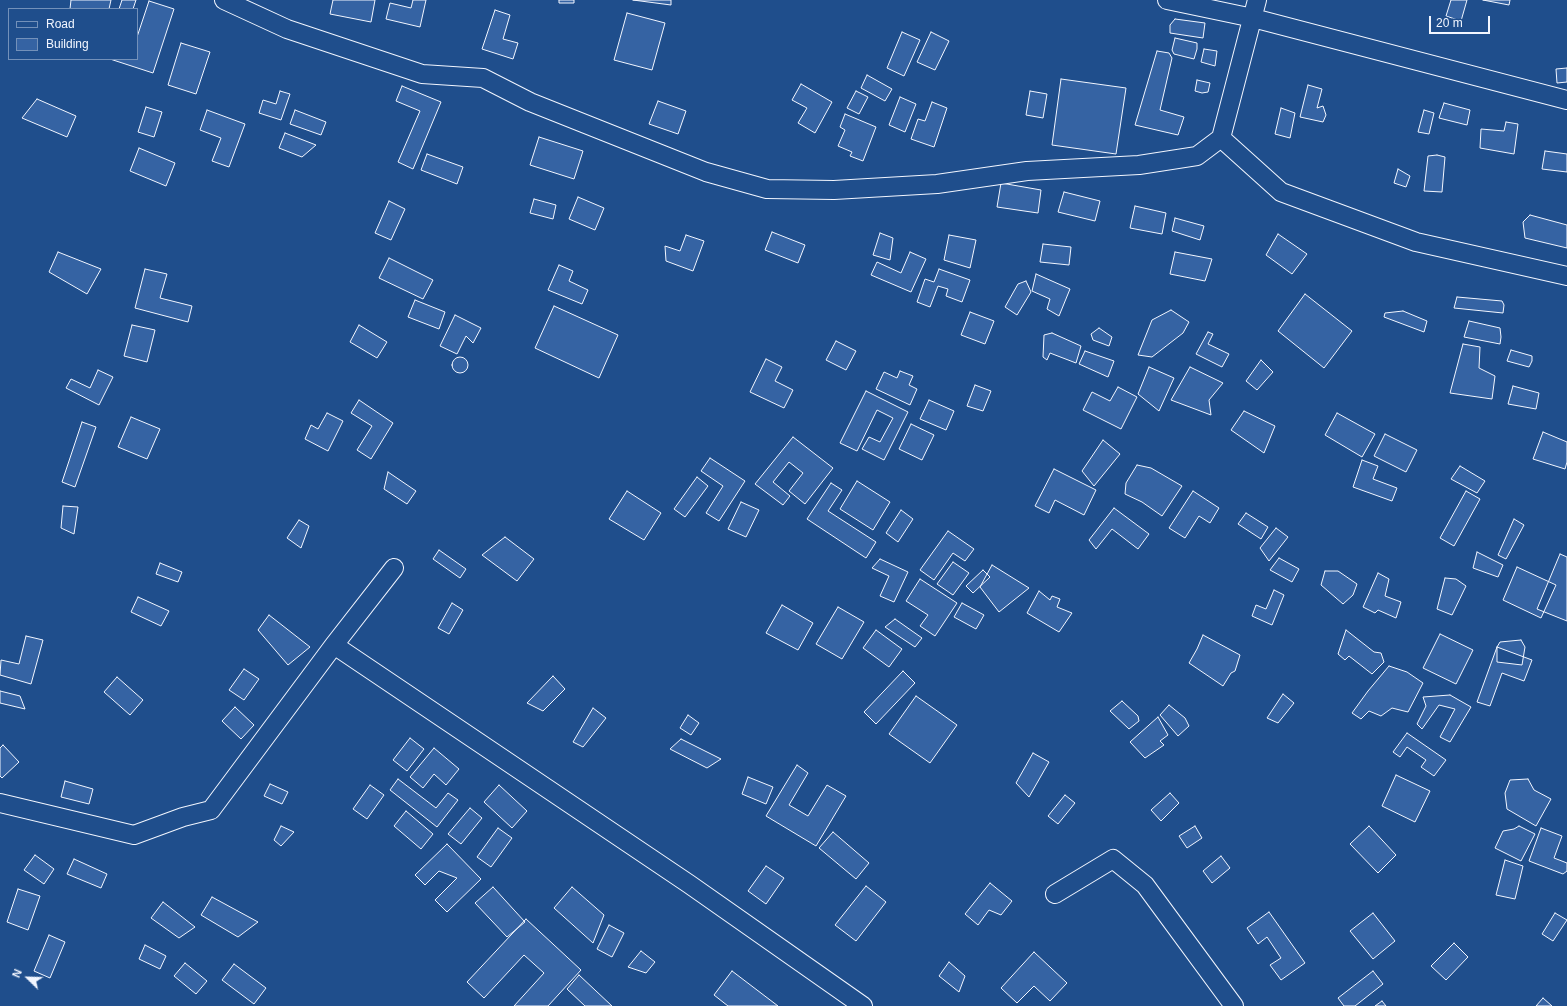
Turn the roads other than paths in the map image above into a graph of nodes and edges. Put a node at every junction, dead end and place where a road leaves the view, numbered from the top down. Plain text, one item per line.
1 (224, 0) edge
2 (1168, 0) edge
3 (1258, 0) edge
4 (1253, 18) junction
5 (1567, 100) edge
6 (1221, 138) junction
7 (1567, 276) edge
8 (394, 568) dead end
9 (334, 645) junction
10 (0, 803) edge
11 (1055, 894) dead end
12 (863, 1006) edge
13 (1234, 1006) edge

1 - 6 street
2 - 4 street
3 - 4 street
4 - 5 street
4 - 6 street
6 - 7 street
8 - 9 street
9 - 10 street
9 - 12 street
11 - 13 street

